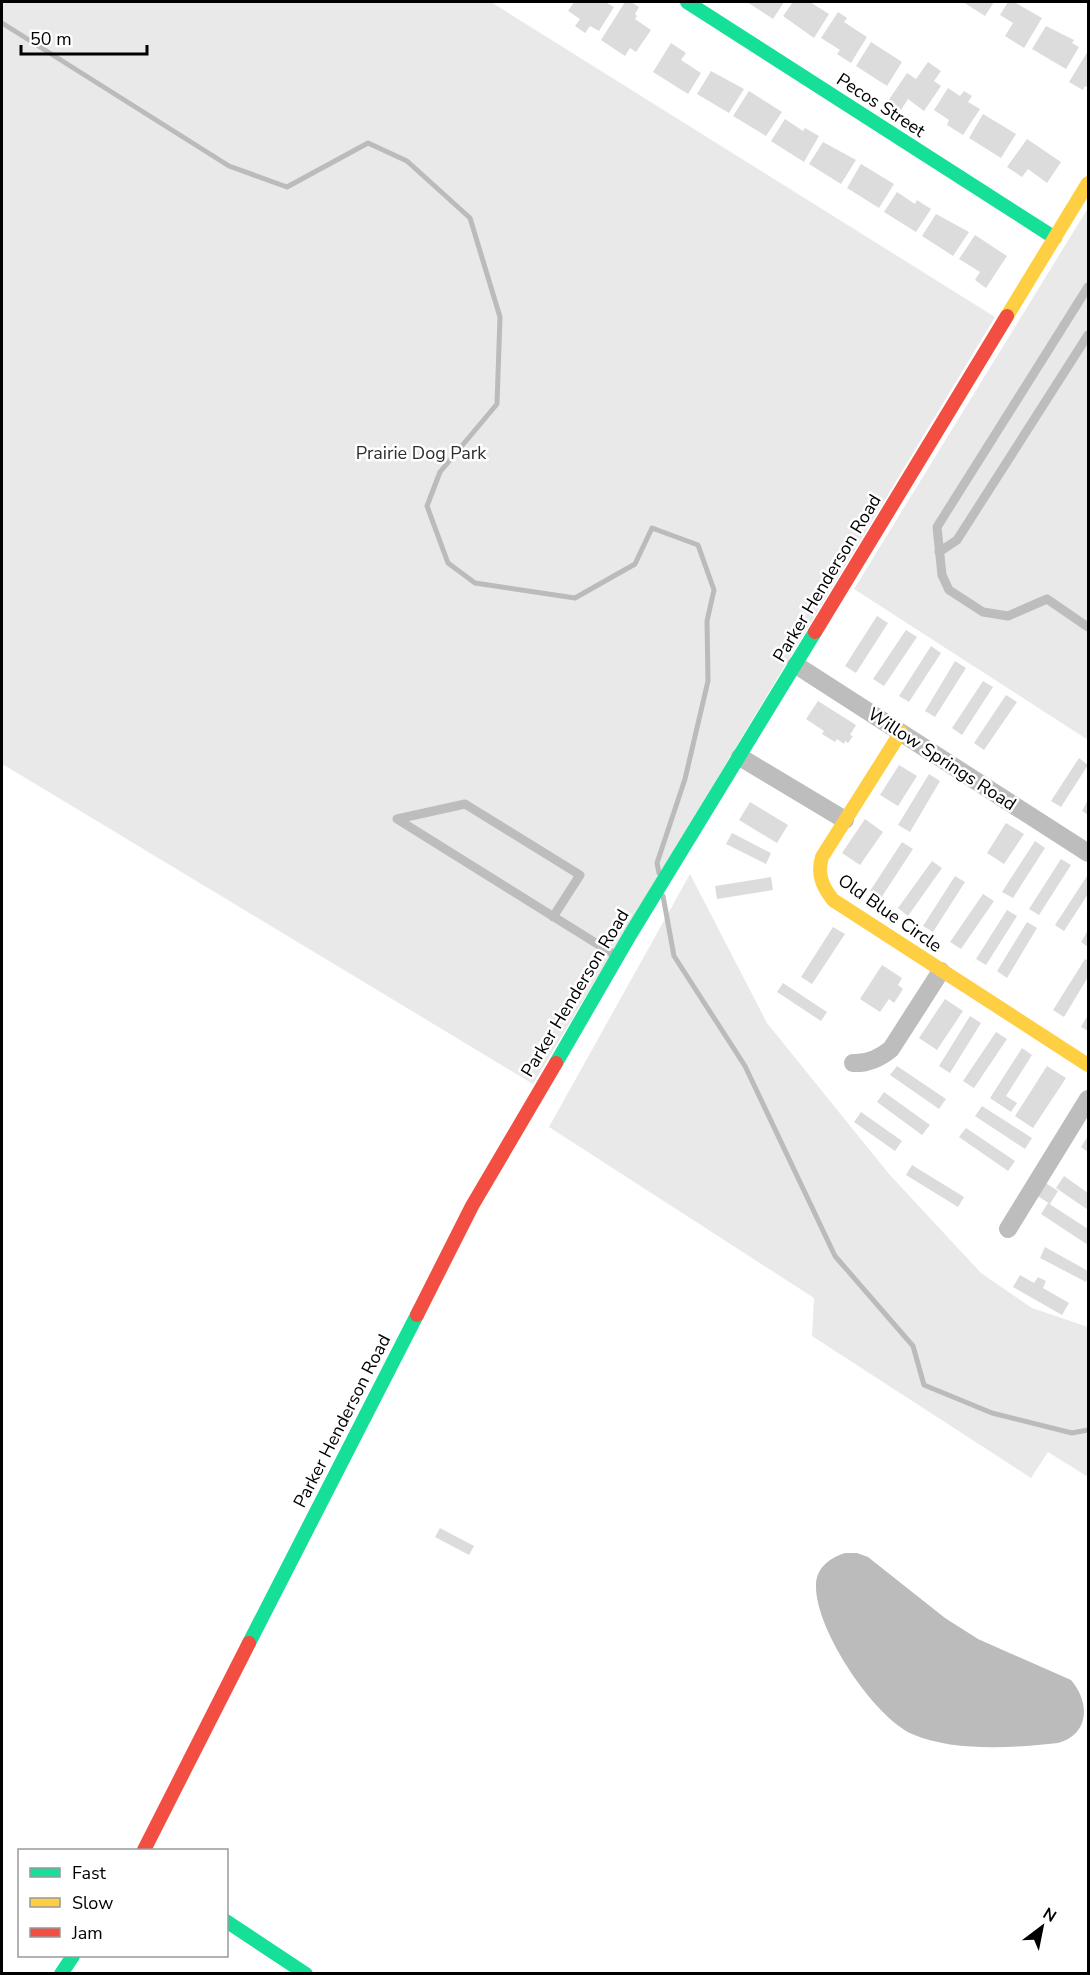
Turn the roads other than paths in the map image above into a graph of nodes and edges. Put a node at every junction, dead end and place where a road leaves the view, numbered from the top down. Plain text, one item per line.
1 (687, 2) edge
2 (1089, 183) edge
3 (1055, 238) junction
4 (1089, 287) edge
5 (1089, 335) edge
6 (939, 552) junction
7 (1089, 627) edge
8 (796, 665) junction
9 (900, 732) junction
10 (740, 757) junction
11 (845, 820) junction
12 (1089, 853) edge
13 (554, 917) junction
14 (617, 957) junction
15 (941, 971) junction
16 (854, 1063) dead end
17 (1089, 1065) edge
18 (1089, 1099) edge
19 (1008, 1229) dead end
20 (145, 1849) edge
21 (228, 1922) edge
22 (72, 1957) edge
23 (61, 1974) edge
24 (306, 1974) edge

1 - 3 street, Pecos Street
2 - 3 street, Parker Henderson Road
3 - 8 street, Parker Henderson Road
4 - 6 lane
5 - 6 lane
6 - 7 lane
8 - 9 street, Willow Springs Road
8 - 10 street, Parker Henderson Road
9 - 11 street, Old Blue Circle
9 - 12 street, Willow Springs Road
10 - 11 street
10 - 14 street, Parker Henderson Road
11 - 15 street, Old Blue Circle
13 - 13 lane
13 - 14 lane
14 - 20 street, Parker Henderson Road
15 - 16 street
15 - 17 street, Old Blue Circle
18 - 19 street
21 - 24 street
22 - 23 street

